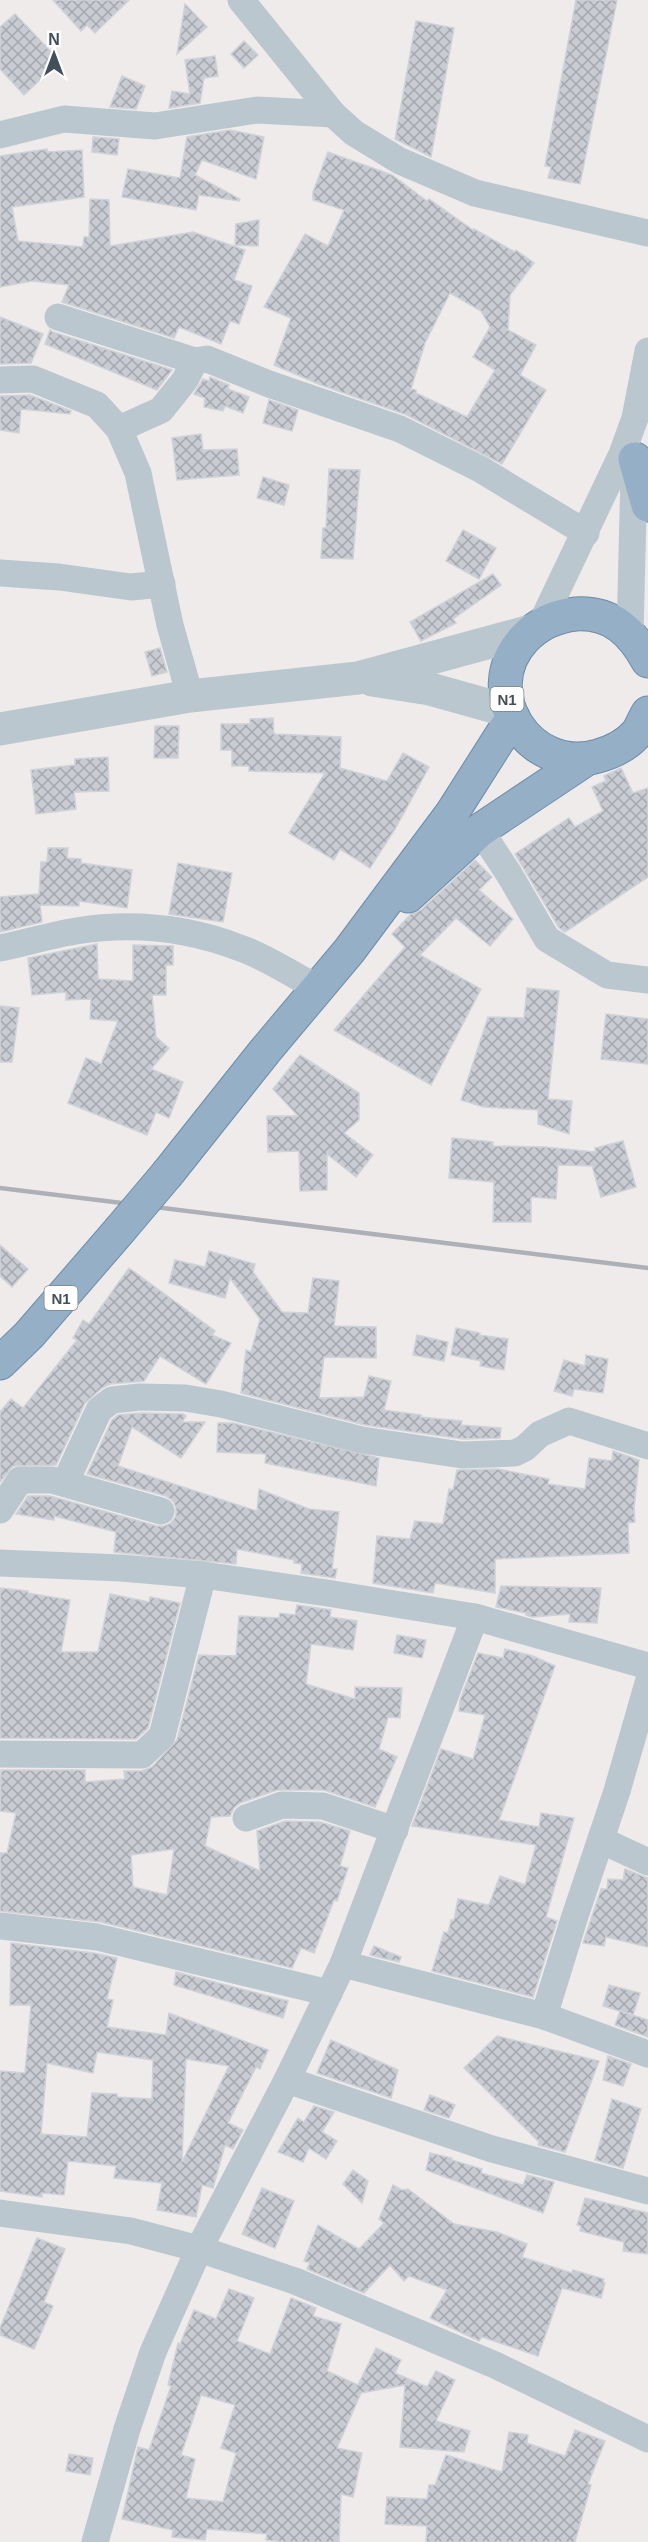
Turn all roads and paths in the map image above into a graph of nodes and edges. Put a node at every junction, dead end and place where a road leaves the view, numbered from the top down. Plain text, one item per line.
1 (242, 0) edge
2 (333, 114) junction
3 (0, 135) edge
4 (648, 233) edge
5 (58, 317) dead end
6 (647, 359) edge
7 (195, 361) junction
8 (0, 380) edge
9 (635, 418) junction
10 (119, 429) junction
11 (635, 459) junction
12 (648, 505) edge
13 (586, 533) junction
14 (0, 573) edge
15 (162, 584) junction
16 (535, 629) junction
17 (641, 644) edge
18 (358, 678) junction
19 (190, 696) junction
20 (511, 714) junction
21 (644, 725) edge
22 (0, 729) edge
23 (585, 760) junction
24 (480, 830) junction
25 (0, 948) edge
26 (349, 951) junction
27 (648, 980) edge
28 (318, 988) junction
29 (0, 1363) edge
30 (648, 1446) edge
31 (65, 1483) junction
32 (0, 1510) edge
33 (161, 1511) dead end
34 (0, 1563) edge
35 (203, 1575) junction
36 (476, 1617) junction
37 (648, 1666) edge
38 (648, 1683) edge
39 (0, 1754) edge
40 (246, 1818) dead end
41 (395, 1830) junction
42 (601, 1840) junction
43 (648, 1862) edge
44 (0, 1926) edge
45 (343, 1964) junction
46 (329, 1993) junction
47 (544, 2016) junction
48 (648, 2054) edge
49 (287, 2080) junction
50 (648, 2191) edge
51 (0, 2213) edge
52 (199, 2249) junction
53 (648, 2439) edge
54 (95, 2542) edge

1 - 2 street
2 - 3 street
2 - 4 street
5 - 7 street
6 - 9 street
7 - 10 street
7 - 13 street
8 - 10 street
9 - 11 street
9 - 13 street
10 - 15 street
11 - 12 highway
11 - 17 street
13 - 16 street
14 - 15 street
15 - 19 street
16 - 17 highway
16 - 18 street
16 - 20 highway, N1
18 - 19 street
18 - 20 street
19 - 22 street
20 - 23 highway, N1
20 - 26 highway, N1
21 - 23 highway, N1
23 - 24 highway, N1
24 - 26 highway, N1
24 - 27 street
25 - 28 street
26 - 28 highway, N1
28 - 29 highway, N1, bridge
30 - 31 street
31 - 32 street
31 - 33 street
34 - 35 street
35 - 36 street
35 - 39 street
36 - 37 street
36 - 41 street
38 - 42 street
40 - 41 street
41 - 45 street
42 - 43 street
42 - 47 street
44 - 46 street
45 - 46 street
45 - 47 street
46 - 49 street
47 - 48 street
49 - 50 street
49 - 52 street
51 - 52 street
52 - 53 street
52 - 54 street

